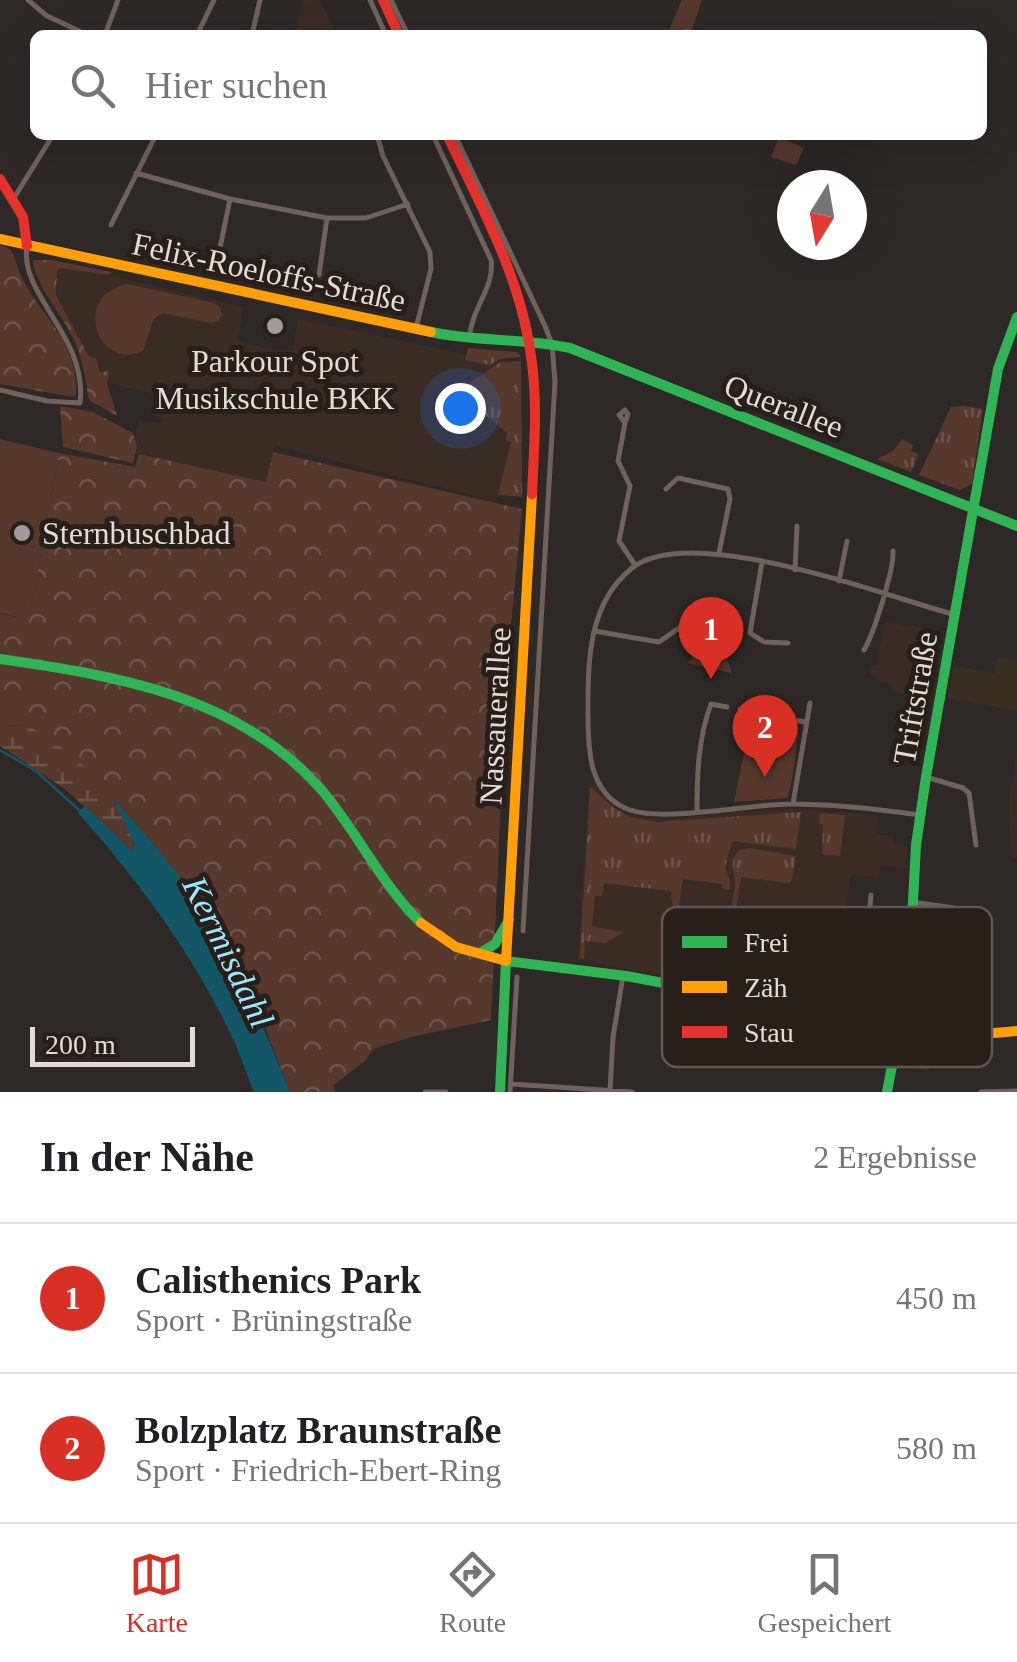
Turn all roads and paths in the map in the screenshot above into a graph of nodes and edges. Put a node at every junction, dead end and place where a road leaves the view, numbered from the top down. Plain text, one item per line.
1 (28, 0) edge
2 (118, 0) edge
3 (214, 0) edge
4 (260, 0) edge
5 (370, 0) edge
6 (383, 0) edge
7 (391, 0) edge
8 (77, 30) edge
9 (107, 30) edge
10 (199, 30) edge
11 (253, 30) edge
12 (384, 30) edge
13 (397, 30) edge
14 (406, 30) edge
15 (50, 140) edge
16 (153, 140) edge
17 (378, 140) edge
18 (435, 140) edge
19 (449, 140) edge
20 (457, 140) edge
21 (136, 173) junction
22 (0, 178) edge
23 (14, 198) junction
24 (230, 199) junction
25 (408, 204) junction
26 (327, 218) junction
27 (112, 224) dead end
28 (0, 239) edge
29 (27, 246) junction
30 (219, 253) dead end
31 (319, 275) dead end
32 (1017, 317) edge
33 (416, 330) junction
34 (470, 340) junction
35 (530, 342) junction
36 (555, 344) junction
37 (0, 390) edge
38 (625, 423) dead end
39 (666, 489) dead end
40 (974, 509) junction
41 (796, 526) dead end
42 (1017, 526) edge
43 (847, 541) dead end
44 (893, 551) dead end
45 (719, 553) junction
46 (762, 562) junction
47 (635, 565) junction
48 (794, 570) junction
49 (839, 582) junction
50 (883, 592) junction
51 (696, 603) dead end
52 (956, 615) junction
53 (594, 632) junction
54 (788, 643) dead end
55 (864, 650) dead end
56 (0, 660) edge
57 (810, 703) dead end
58 (726, 707) dead end
59 (740, 709) dead end
60 (806, 723) junction
61 (926, 777) junction
62 (793, 804) junction
63 (697, 811) junction
64 (920, 815) junction
65 (976, 846) dead end
66 (872, 895) dead end
67 (912, 902) junction
68 (871, 907) edge
69 (912, 907) edge
70 (947, 907) edge
71 (509, 920) junction
72 (523, 931) dead end
73 (479, 953) junction
74 (506, 962) junction
75 (623, 976) junction
76 (517, 978) dead end
77 (662, 983) edge
78 (1017, 1031) edge
79 (992, 1033) edge
80 (892, 1067) edge
81 (510, 1088) edge
82 (606, 1091) edge
83 (425, 1092) edge
84 (446, 1092) edge
85 (500, 1092) edge
86 (632, 1092) edge
87 (887, 1092) edge
88 (982, 1092) edge
89 (1017, 1092) edge

1 - 8 street
2 - 9 street
3 - 10 street
4 - 11 street
5 - 12 street
6 - 13 street
7 - 14 street
15 - 23 street
16 - 21 street
17 - 25 street
18 - 34 street
19 - 35 street, Nassauerallee
20 - 36 street
21 - 24 street
21 - 27 street
22 - 23 street
23 - 29 street
24 - 26 street
24 - 30 street
25 - 26 street
25 - 33 street
26 - 31 street
28 - 29 street, Felix-Roeloffs-Straße
29 - 33 street, Felix-Roeloffs-Straße
29 - 37 street
32 - 40 street, Triftstraße
33 - 34 street, Felix-Roeloffs-Straße
34 - 35 street, Felix-Roeloffs-Straße
35 - 36 street, Querallee
35 - 71 street, Nassauerallee
36 - 40 street, Querallee
36 - 72 street, Nassauerallee
38 - 47 street
39 - 45 street
40 - 42 street, Querallee
40 - 52 street, Triftstraße
41 - 48 street
43 - 49 street
44 - 50 street
45 - 46 street
45 - 47 street
46 - 48 street
46 - 54 street
47 - 53 street
48 - 49 street
49 - 50 street
50 - 52 street
50 - 55 street
51 - 53 street
52 - 61 street, Triftstraße
53 - 63 street
56 - 73 street
57 - 60 street
58 - 63 street
59 - 60 street
60 - 62 street
61 - 64 street, Triftstraße
61 - 65 street
62 - 63 street
62 - 64 street
64 - 67 street, Triftstraße
66 - 68 street
67 - 69 street, Triftstraße
67 - 70 street
71 - 73 street
71 - 74 street, Nassauerallee
73 - 74 street
74 - 75 street
74 - 85 street, Nassauerallee
75 - 77 street
75 - 82 street
76 - 81 street
78 - 79 street
80 - 87 street, Triftstraße
81 - 82 street
82 - 86 street
83 - 84 street
88 - 89 street

